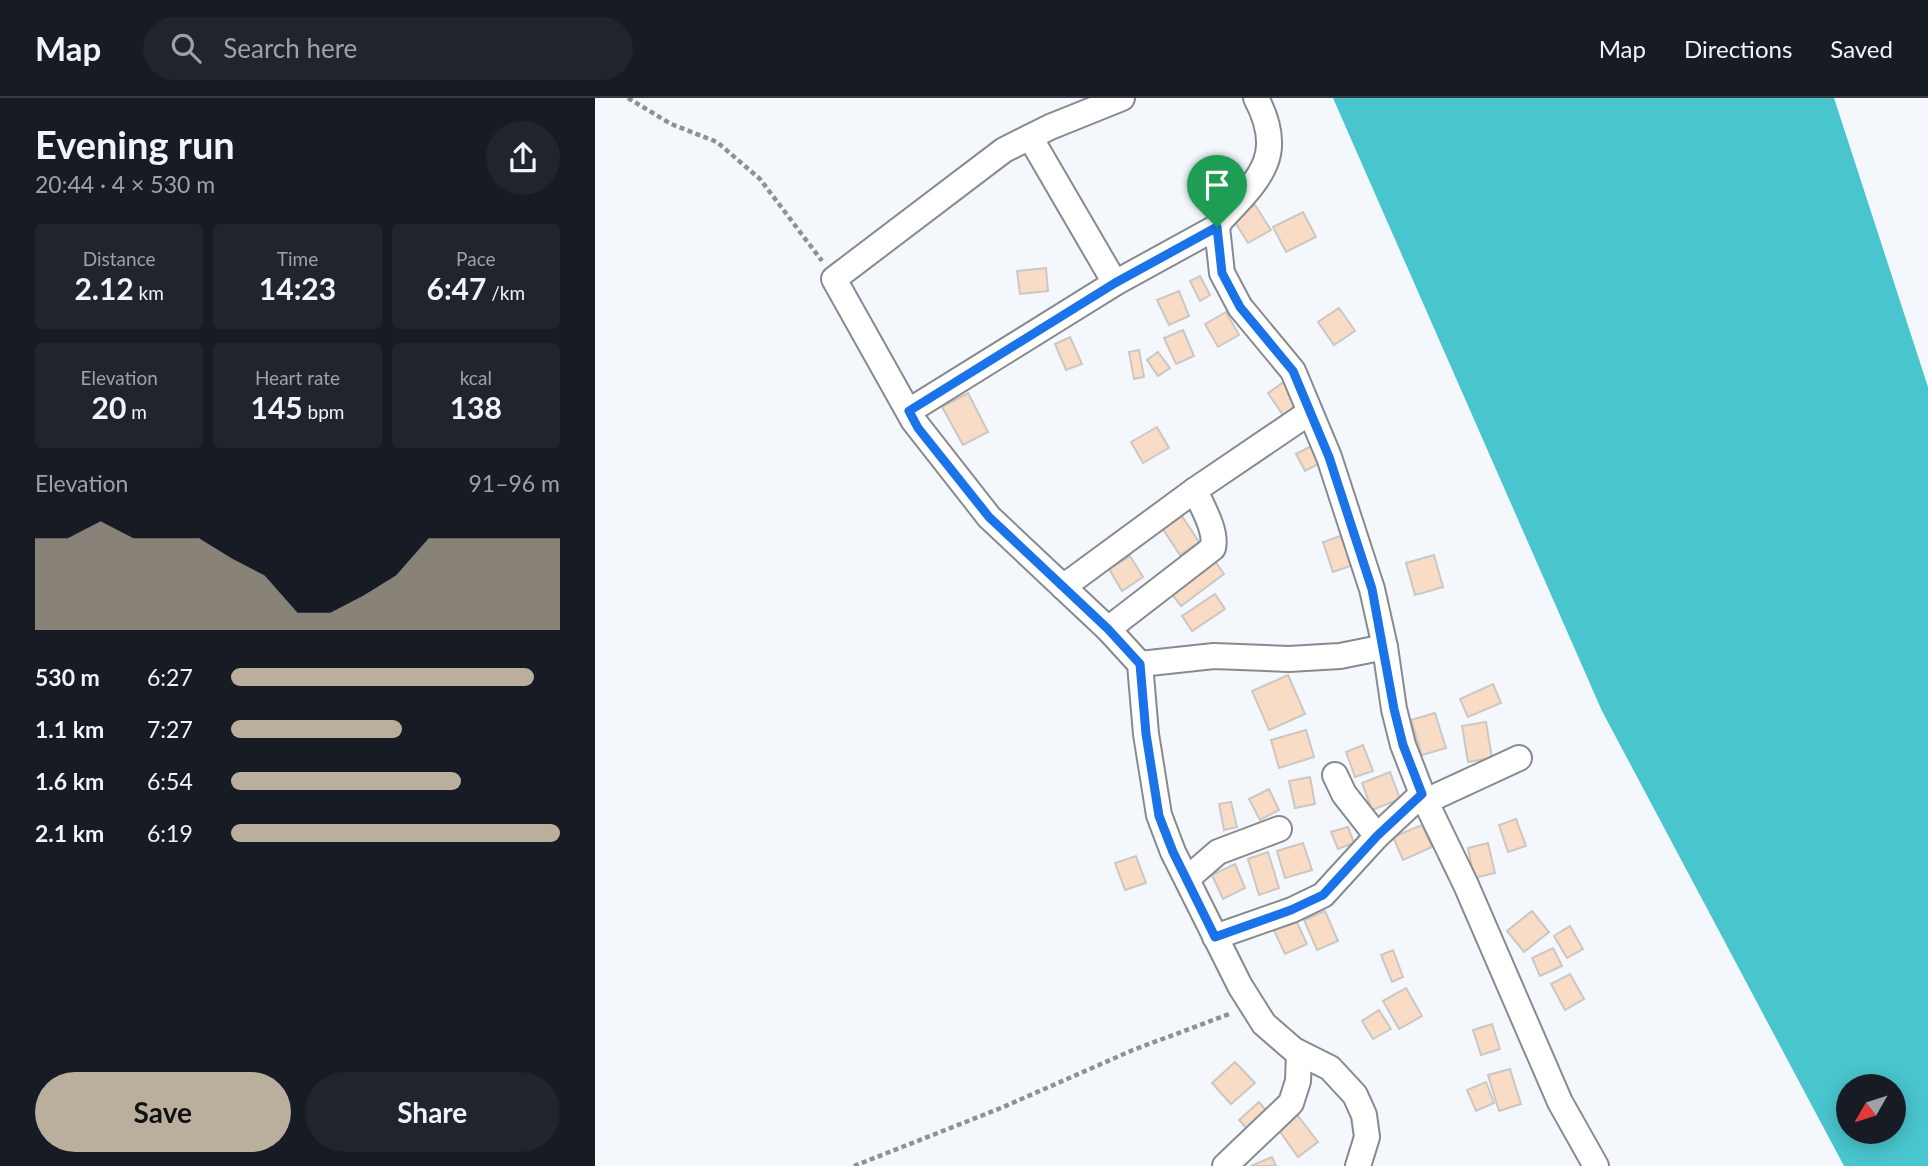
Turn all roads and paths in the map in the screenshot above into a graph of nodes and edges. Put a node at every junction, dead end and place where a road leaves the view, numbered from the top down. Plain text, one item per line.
1 (628, 98) edge
2 (1122, 98) edge
3 (1256, 98) edge
4 (1030, 137) junction
5 (1217, 227) junction
6 (834, 279) junction
7 (1115, 283) junction
8 (909, 411) junction
9 (1310, 411) junction
10 (1195, 490) junction
11 (1063, 587) junction
12 (1108, 629) junction
13 (1385, 647) junction
14 (1140, 664) junction
15 (1519, 758) dead end
16 (1335, 775) dead end
17 (1424, 797) junction
18 (1279, 829) dead end
19 (1377, 836) junction
20 (1188, 878) junction
21 (1215, 937) junction
22 (1252, 1006) junction
23 (1299, 1053) junction
24 (1595, 1165) edge
25 (854, 1166) edge
26 (1225, 1166) edge
27 (1358, 1166) edge

1 - 6 path
2 - 4 street
3 - 5 street
4 - 6 street
4 - 7 street
5 - 7 street
5 - 9 street
6 - 8 street
7 - 8 street
8 - 11 street
9 - 10 street
9 - 13 street
10 - 11 street
10 - 12 street
11 - 12 street
12 - 14 street
13 - 14 street
13 - 17 street
14 - 20 street
15 - 17 street
16 - 19 street
17 - 19 street
17 - 24 street
18 - 20 street
19 - 21 street
20 - 21 street
21 - 22 street
22 - 23 street
22 - 25 path
23 - 26 street
23 - 27 street

